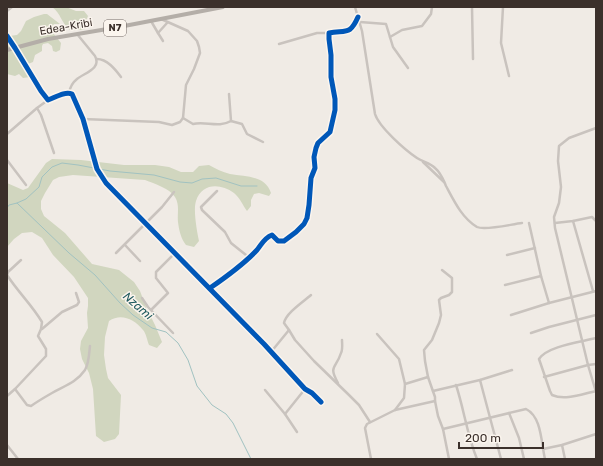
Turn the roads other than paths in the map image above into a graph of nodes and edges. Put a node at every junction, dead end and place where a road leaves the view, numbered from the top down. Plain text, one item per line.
1 (12, 7) edge
2 (223, 7) edge
3 (355, 7) edge
4 (432, 7) edge
5 (472, 7) edge
6 (503, 7) edge
7 (7, 11) edge
8 (358, 17) junction
9 (161, 19) junction
10 (151, 21) junction
11 (167, 22) junction
12 (360, 22) junction
13 (158, 33) junction
14 (330, 33) junction
15 (77, 34) junction
16 (7, 36) edge
17 (390, 37) junction
18 (162, 41) dead end
19 (279, 44) dead end
20 (15, 48) junction
21 (7, 50) edge
22 (97, 59) junction
23 (473, 59) dead end
24 (408, 68) dead end
25 (121, 76) dead end
26 (510, 76) dead end
27 (69, 93) junction
28 (229, 94) dead end
29 (48, 100) junction
30 (37, 108) junction
31 (183, 118) junction
32 (83, 119) junction
33 (230, 121) junction
34 (180, 122) junction
35 (187, 122) junction
36 (596, 128) edge
37 (7, 134) edge
38 (263, 142) dead end
39 (54, 153) dead end
40 (7, 160) edge
41 (26, 185) dead end
42 (217, 191) dead end
43 (174, 192) dead end
44 (573, 221) junction
45 (596, 221) edge
46 (145, 223) junction
47 (522, 223) dead end
48 (529, 223) dead end
49 (555, 223) junction
50 (124, 245) junction
51 (535, 248) junction
52 (116, 253) dead end
53 (175, 253) junction
54 (507, 255) dead end
55 (248, 258) junction
56 (21, 260) dead end
57 (140, 261) dead end
58 (442, 270) dead end
59 (541, 276) junction
60 (505, 285) dead end
61 (210, 288) junction
62 (595, 291) edge
63 (76, 293) dead end
64 (311, 296) dead end
65 (571, 297) junction
66 (142, 298) dead end
67 (549, 303) junction
68 (152, 310) junction
69 (511, 315) dead end
70 (596, 315) edge
71 (577, 320) junction
72 (41, 329) junction
73 (289, 330) junction
74 (173, 333) dead end
75 (530, 333) dead end
76 (376, 334) dead end
77 (596, 338) edge
78 (342, 340) dead end
79 (582, 341) junction
80 (90, 346) dead end
81 (272, 352) junction
82 (596, 364) edge
83 (588, 365) junction
84 (512, 370) dead end
85 (428, 377) junction
86 (544, 377) junction
87 (480, 380) junction
88 (405, 384) junction
89 (339, 385) junction
90 (456, 385) junction
91 (15, 389) junction
92 (305, 389) junction
93 (265, 390) dead end
94 (433, 391) junction
95 (596, 392) edge
96 (7, 396) edge
97 (321, 402) dead end
98 (435, 402) junction
99 (395, 410) junction
100 (509, 413) junction
101 (285, 414) junction
102 (489, 417) junction
103 (370, 422) junction
104 (466, 424) junction
105 (443, 429) junction
106 (297, 432) dead end
107 (596, 434) edge
108 (7, 445) edge
109 (562, 445) junction
110 (543, 449) junction
111 (18, 459) edge
112 (371, 459) edge
113 (449, 459) edge
114 (477, 459) edge
115 (501, 459) edge
116 (524, 459) edge
117 (545, 459) edge
118 (565, 459) edge

1 - 7 street
2 - 9 highway, Edea-Kribi / N7
3 - 8 street
4 - 17 street
5 - 23 street
6 - 26 street
8 - 12 street
8 - 14 street
9 - 10 highway, Edea-Kribi / N7
9 - 11 street
10 - 13 street
10 - 15 highway, Edea-Kribi / N7
11 - 13 street
11 - 31 street
12 - 17 street
12 - 47 street
13 - 18 street
14 - 19 street
14 - 55 street
15 - 20 highway, Edea-Kribi / N7
15 - 22 street
16 - 20 street
17 - 24 street
20 - 21 highway, Edea-Kribi / N7
20 - 29 street
22 - 25 street
22 - 27 street
27 - 29 street
27 - 32 street
28 - 33 street
29 - 30 street
30 - 37 street
30 - 39 street
31 - 34 street
31 - 35 street
32 - 34 street
32 - 46 street
33 - 35 street
33 - 38 street
34 - 35 street
36 - 49 street
40 - 41 street
42 - 55 street
43 - 46 street
44 - 45 street
44 - 49 street
44 - 62 street
46 - 50 street
46 - 53 street
48 - 51 street
49 - 65 street
50 - 52 street
50 - 57 street
51 - 54 street
51 - 59 street
53 - 61 street
53 - 68 street
55 - 61 street
56 - 72 street
58 - 85 street
59 - 60 street
59 - 67 street
61 - 81 street
62 - 65 street
63 - 72 street
64 - 73 street
65 - 67 street
65 - 71 street
66 - 68 street
67 - 69 street
68 - 74 street
70 - 71 street
71 - 75 street
71 - 79 street
72 - 91 street
73 - 81 street
73 - 89 street
76 - 88 street
77 - 79 street
78 - 89 street
79 - 83 street
79 - 86 street
80 - 91 street
81 - 92 street
82 - 83 street
83 - 86 street
83 - 95 street
84 - 87 street
85 - 88 street
85 - 94 street
86 - 95 street
87 - 90 street
87 - 102 street
88 - 99 street
89 - 103 street
90 - 94 street
90 - 104 street
91 - 96 street
92 - 97 street
92 - 101 street
93 - 101 street
94 - 98 street
98 - 99 street
98 - 105 street
99 - 103 street
100 - 102 street
100 - 110 street
100 - 116 street
101 - 106 street
102 - 104 street
102 - 115 street
103 - 112 street
104 - 105 street
104 - 114 street
105 - 113 street
107 - 109 street
108 - 111 street
109 - 110 street
109 - 118 street
110 - 117 street

